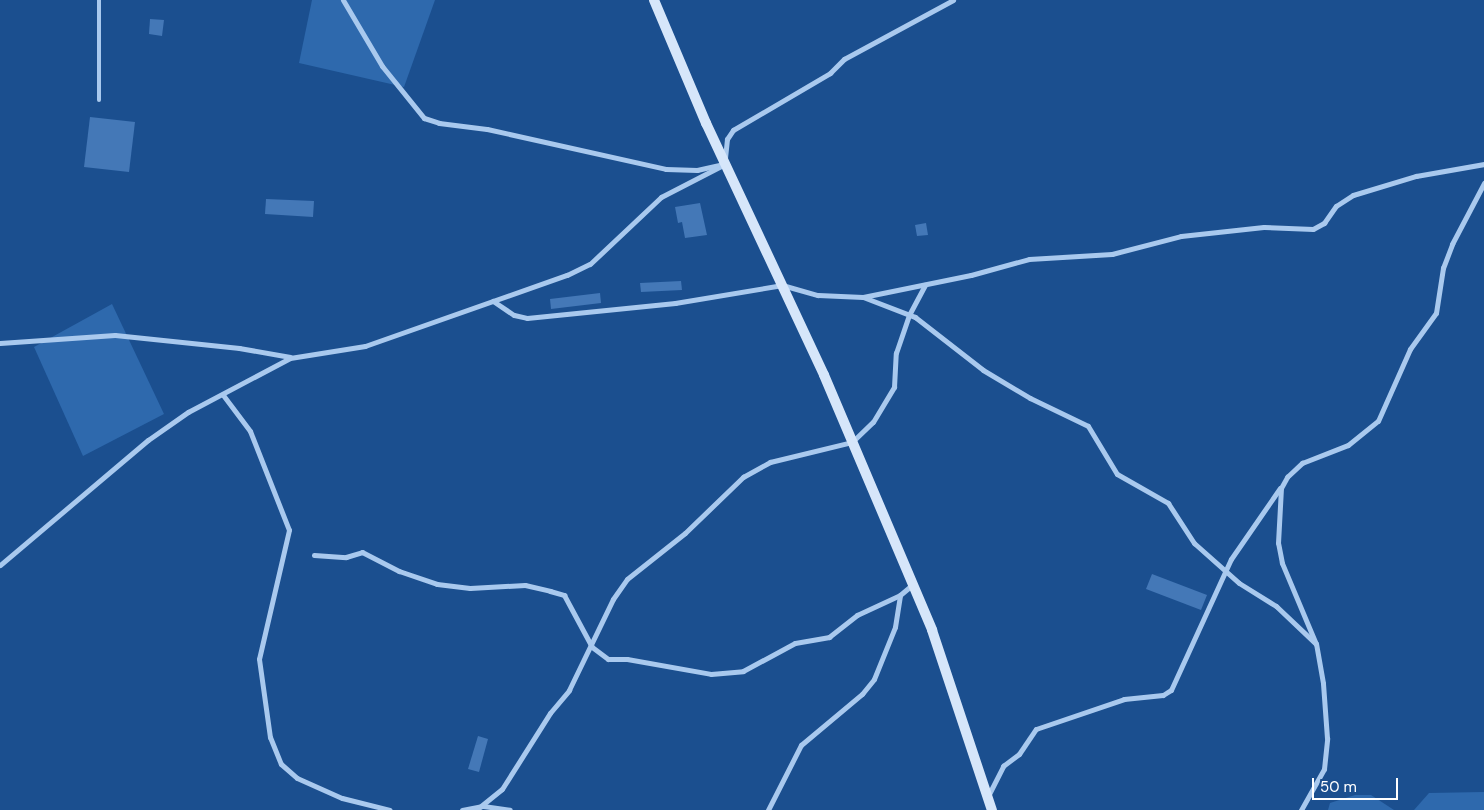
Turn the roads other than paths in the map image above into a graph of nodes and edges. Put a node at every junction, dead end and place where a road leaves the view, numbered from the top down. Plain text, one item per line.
1 (99, 0) edge
2 (343, 0) edge
3 (654, 0) edge
4 (953, 0) edge
5 (99, 100) dead end
6 (725, 164) junction
7 (1484, 164) edge
8 (1484, 183) edge
9 (782, 285) junction
10 (925, 285) junction
11 (863, 297) junction
12 (492, 301) junction
13 (909, 315) junction
14 (0, 343) edge
15 (290, 358) junction
16 (223, 395) junction
17 (852, 442) junction
18 (1281, 488) junction
19 (314, 556) dead end
20 (0, 565) edge
21 (1224, 572) junction
22 (912, 585) junction
23 (900, 595) junction
24 (1316, 644) junction
25 (592, 648) junction
26 (988, 796) junction
27 (483, 806) junction
28 (390, 810) edge
29 (462, 810) edge
30 (476, 810) edge
31 (510, 810) edge
32 (768, 810) edge
33 (992, 810) edge
34 (1301, 810) edge

1 - 5 lane
2 - 6 street
3 - 6 street
4 - 6 street
6 - 9 street
6 - 12 street
7 - 10 street
8 - 18 street
9 - 11 street
9 - 12 street
9 - 17 street
10 - 11 street
10 - 13 street
11 - 13 street
12 - 15 street
13 - 17 street
13 - 21 street
14 - 15 street
15 - 16 street
16 - 20 street
16 - 28 street
17 - 22 street
17 - 25 street
18 - 21 street
18 - 24 street
19 - 25 street
21 - 24 street
21 - 26 street
22 - 23 street
22 - 26 street
23 - 25 street
23 - 32 street
24 - 34 street
25 - 27 street
26 - 33 street
27 - 29 street
27 - 30 street
27 - 31 street

